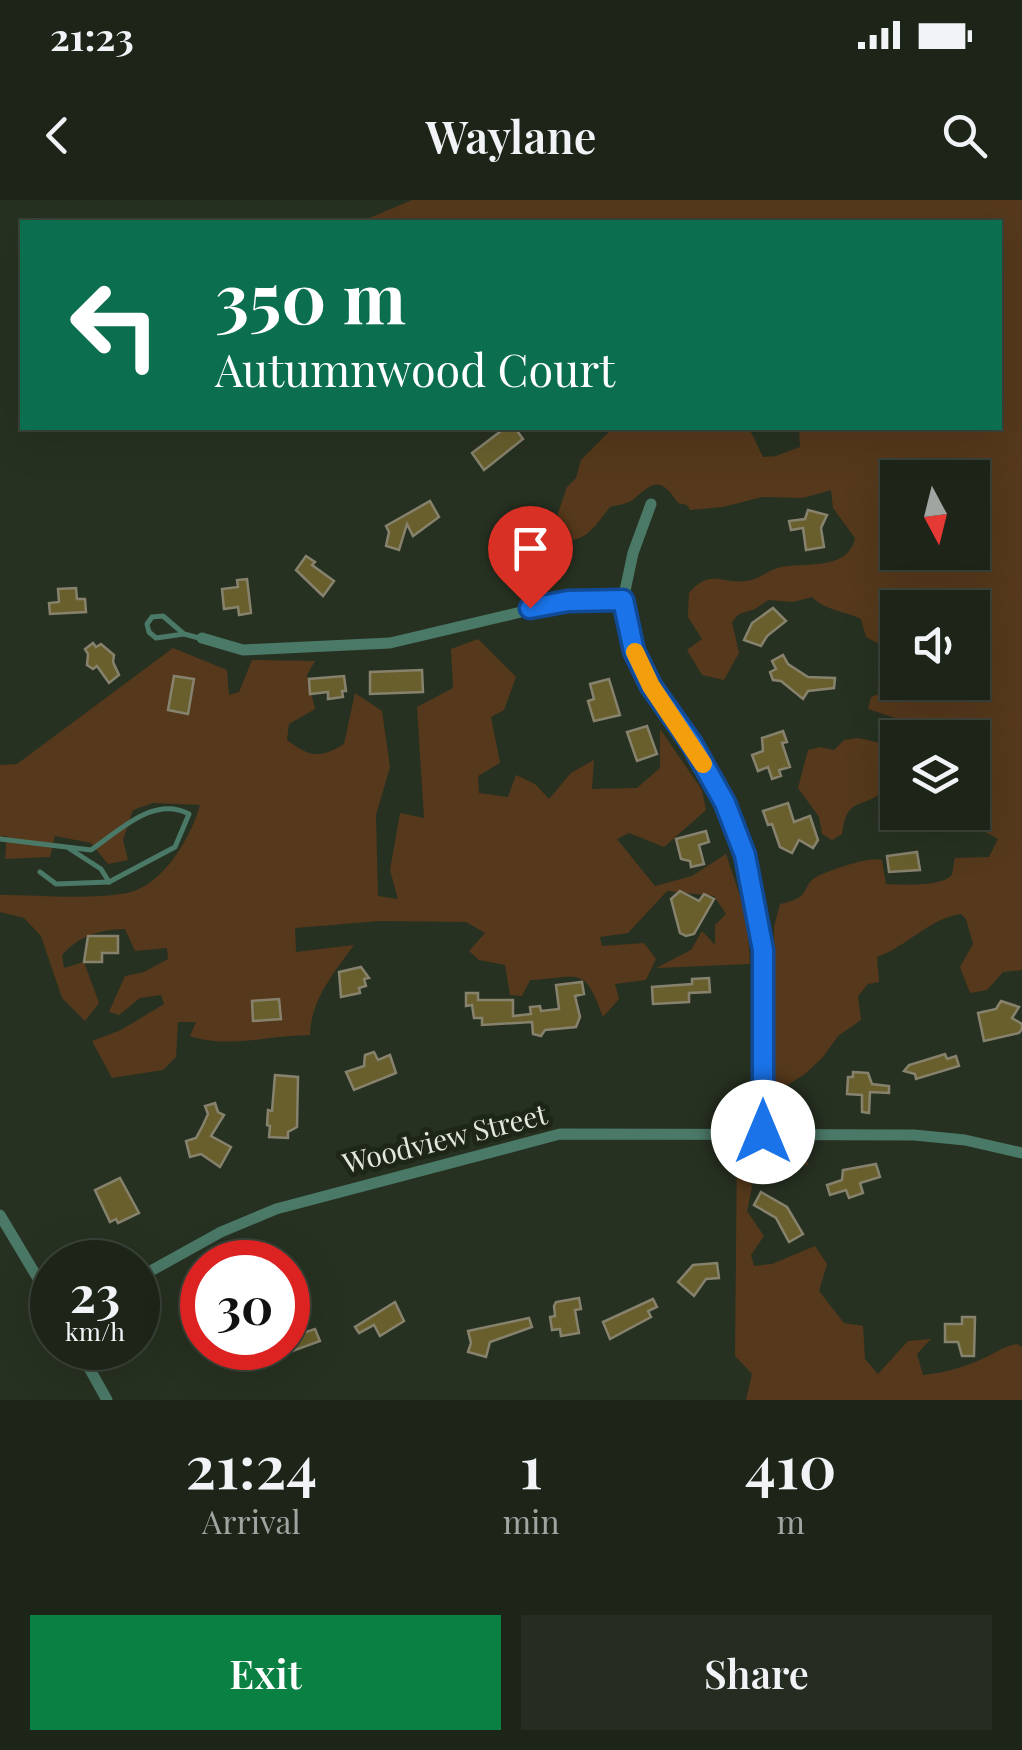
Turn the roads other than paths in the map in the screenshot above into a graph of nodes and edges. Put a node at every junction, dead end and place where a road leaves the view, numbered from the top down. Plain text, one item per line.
1 (652, 504) dead end
2 (623, 600) junction
3 (184, 634) junction
4 (202, 638) joint
5 (0, 840) edge
6 (68, 848) junction
7 (40, 872) dead end
8 (109, 882) junction
9 (763, 1132) junction
10 (1022, 1152) edge
11 (0, 1215) edge
12 (30, 1265) edge
13 (160, 1266) edge
14 (90, 1370) edge
15 (107, 1400) edge

1 - 2 street
2 - 4 street
2 - 9 street
3 - 3 lane
3 - 4 lane
5 - 6 lane
6 - 8 lane
6 - 8 lane
7 - 8 lane
9 - 10 street, Woodview Street
9 - 13 street, Woodview Street
11 - 12 street
14 - 15 street

